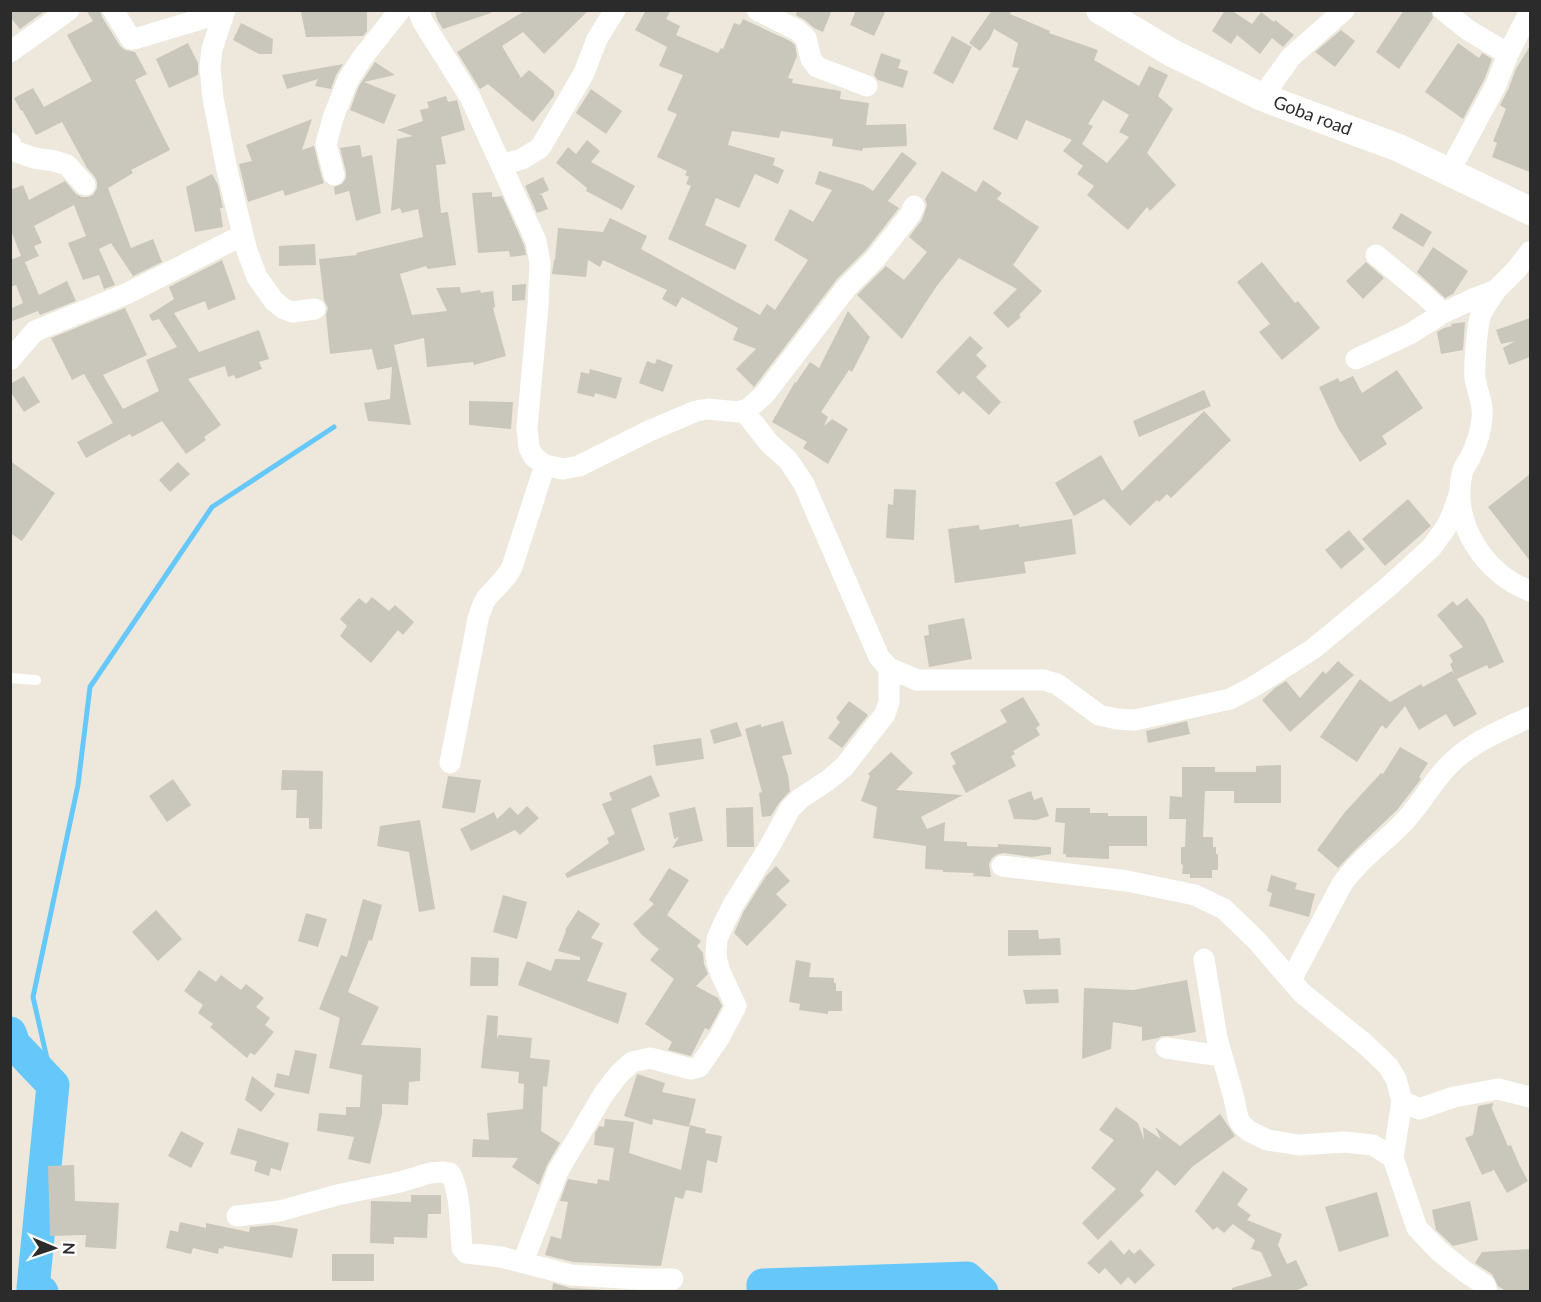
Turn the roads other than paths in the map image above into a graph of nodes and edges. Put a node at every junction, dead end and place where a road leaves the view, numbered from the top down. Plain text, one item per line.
1 (69, 10) edge
2 (113, 10) edge
3 (219, 10) edge
4 (225, 10) edge
5 (400, 10) edge
6 (418, 10) edge
7 (615, 10) edge
8 (757, 10) edge
9 (1100, 10) edge
10 (1344, 10) edge
11 (1443, 10) edge
12 (1530, 11) edge
13 (10, 52) edge
14 (1508, 54) junction
15 (867, 86) dead end
16 (1262, 97) junction
17 (10, 143) edge
18 (501, 165) junction
19 (1449, 172) junction
20 (334, 176) dead end
21 (85, 185) dead end
22 (914, 206) dead end
23 (1530, 211) edge
24 (243, 235) junction
25 (1530, 252) edge
26 (1376, 255) dead end
27 (1496, 290) junction
28 (315, 309) dead end
29 (1443, 313) junction
30 (1356, 359) dead end
31 (10, 360) edge
32 (744, 411) junction
33 (545, 465) junction
34 (1460, 492) junction
35 (1530, 591) edge
36 (889, 668) junction
37 (10, 678) edge
38 (36, 680) dead end
39 (1530, 717) edge
40 (450, 763) dead end
41 (1002, 866) dead end
42 (1204, 959) dead end
43 (1291, 980) junction
44 (1166, 1048) dead end
45 (1222, 1056) junction
46 (1530, 1097) edge
47 (1402, 1101) junction
48 (1393, 1158) junction
49 (237, 1216) dead end
50 (523, 1262) junction
51 (673, 1279) dead end
52 (1487, 1292) edge

1 - 13 street
2 - 3 street
4 - 24 street
5 - 20 street
6 - 18 street
7 - 18 street
8 - 15 street
9 - 16 main road, Goba road
10 - 16 street
11 - 14 street
12 - 14 street
14 - 19 street
16 - 19 main road, Goba road
17 - 21 street
18 - 33 street
19 - 23 main road, Goba road
22 - 32 street
24 - 28 street
24 - 31 street
25 - 27 street
26 - 29 street
27 - 29 street
27 - 34 street
29 - 30 street
32 - 33 street
32 - 36 street
33 - 40 street
34 - 35 street
34 - 36 street
36 - 50 street
37 - 38 lane
39 - 43 street
41 - 43 street
42 - 45 street
43 - 47 street
44 - 45 street
45 - 48 street
46 - 47 street
47 - 48 street
48 - 52 street
49 - 50 street
50 - 51 street

